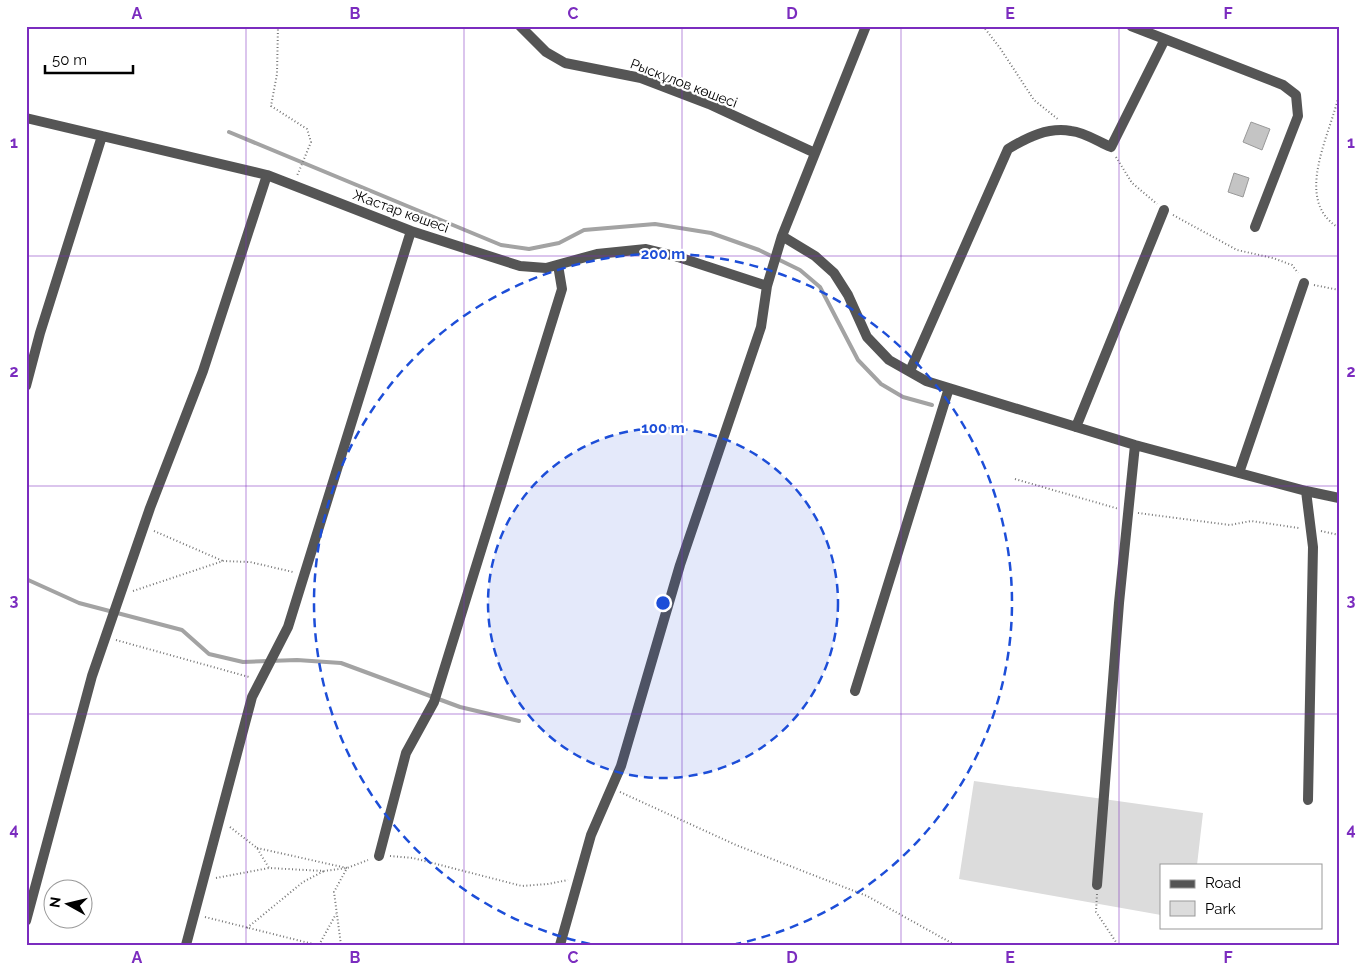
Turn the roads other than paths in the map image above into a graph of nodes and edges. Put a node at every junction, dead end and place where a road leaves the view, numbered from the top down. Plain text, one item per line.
1 (520, 26) edge
2 (866, 26) edge
3 (1131, 26) edge
4 (1165, 39) junction
5 (26, 118) edge
6 (102, 136) junction
7 (815, 152) junction
8 (267, 175) junction
9 (1164, 210) road end
10 (1255, 227) dead end
11 (411, 231) junction
12 (782, 236) junction
13 (558, 265) junction
14 (1304, 283) road end
15 (767, 286) junction
16 (910, 372) junction
17 (26, 386) edge
18 (949, 388) junction
19 (1076, 427) junction
20 (1135, 445) junction
21 (1240, 473) junction
22 (1306, 491) junction
23 (1339, 498) edge
24 (855, 691) dead end
25 (1308, 800) dead end
26 (379, 856) road end
27 (1097, 885) road end
28 (26, 921) edge
29 (186, 945) edge
30 (560, 945) edge

1 - 7 street, Рыскұлов көшесі
2 - 7 street
3 - 4 street
4 - 10 street
4 - 16 street
5 - 6 street, Жастар көшесі
6 - 8 street, Жастар көшесі
6 - 17 street
7 - 12 street
8 - 11 street, Жастар көшесі
8 - 28 street
9 - 19 street
11 - 13 street, Жастар көшесі
11 - 29 street
12 - 15 street
12 - 16 street
13 - 15 street, Жастар көшесі
13 - 26 street
14 - 21 street
15 - 30 street
16 - 18 street
18 - 19 street
18 - 24 street
19 - 20 street
20 - 21 street
20 - 27 street
21 - 22 street
22 - 23 street
22 - 25 street

